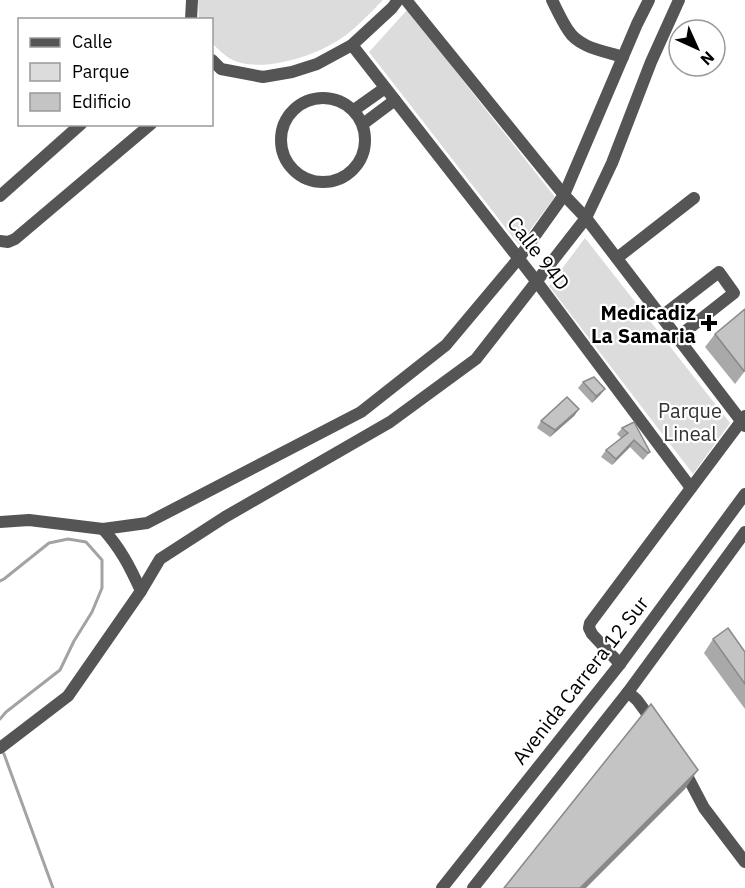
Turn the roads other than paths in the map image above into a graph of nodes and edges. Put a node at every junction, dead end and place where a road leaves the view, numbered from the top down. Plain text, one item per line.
1 (192, 0) edge
2 (398, 0) edge
3 (406, 0) edge
4 (552, 0) edge
5 (649, 0) edge
6 (680, 0) edge
7 (191, 18) edge
8 (352, 45) junction
9 (623, 57) junction
10 (216, 72) edge
11 (385, 88) junction
12 (394, 100) junction
13 (354, 110) junction
14 (363, 124) junction
15 (79, 126) edge
16 (149, 126) edge
17 (564, 195) junction
18 (0, 196) edge
19 (694, 198) dead end
20 (586, 218) junction
21 (0, 241) edge
22 (519, 258) junction
23 (617, 258) junction
24 (537, 282) junction
25 (662, 316) junction
26 (678, 337) junction
27 (744, 421) edge
28 (691, 488) junction
29 (745, 494) edge
30 (0, 522) edge
31 (103, 529) junction
32 (745, 532) edge
33 (141, 591) junction
34 (620, 664) junction
35 (627, 692) junction
36 (659, 731) edge
37 (0, 748) edge
38 (675, 755) edge
39 (745, 862) edge
40 (442, 888) edge
41 (473, 888) edge

1 - 7 street
2 - 8 street
3 - 17 street
4 - 9 street
5 - 9 street
6 - 20 street
8 - 10 street
8 - 11 street, Calle 94D
9 - 17 street
11 - 12 street, Calle 94D
11 - 13 street
12 - 14 street
12 - 22 street, Calle 94D
13 - 14 street
13 - 14 street
15 - 18 street
16 - 21 street
17 - 20 street
17 - 22 street
19 - 23 street
20 - 23 street
20 - 24 street
22 - 24 street, Calle 94D
22 - 31 street
23 - 25 street
24 - 28 street, Calle 94D
24 - 33 street
25 - 26 street
25 - 26 street
26 - 27 street
27 - 28 street
28 - 34 street
29 - 34 street, Avenida Carrera 12 Sur
30 - 31 street
31 - 33 street
32 - 35 street
33 - 37 street
34 - 40 street, Avenida Carrera 12 Sur
35 - 36 street
35 - 41 street
38 - 39 street

